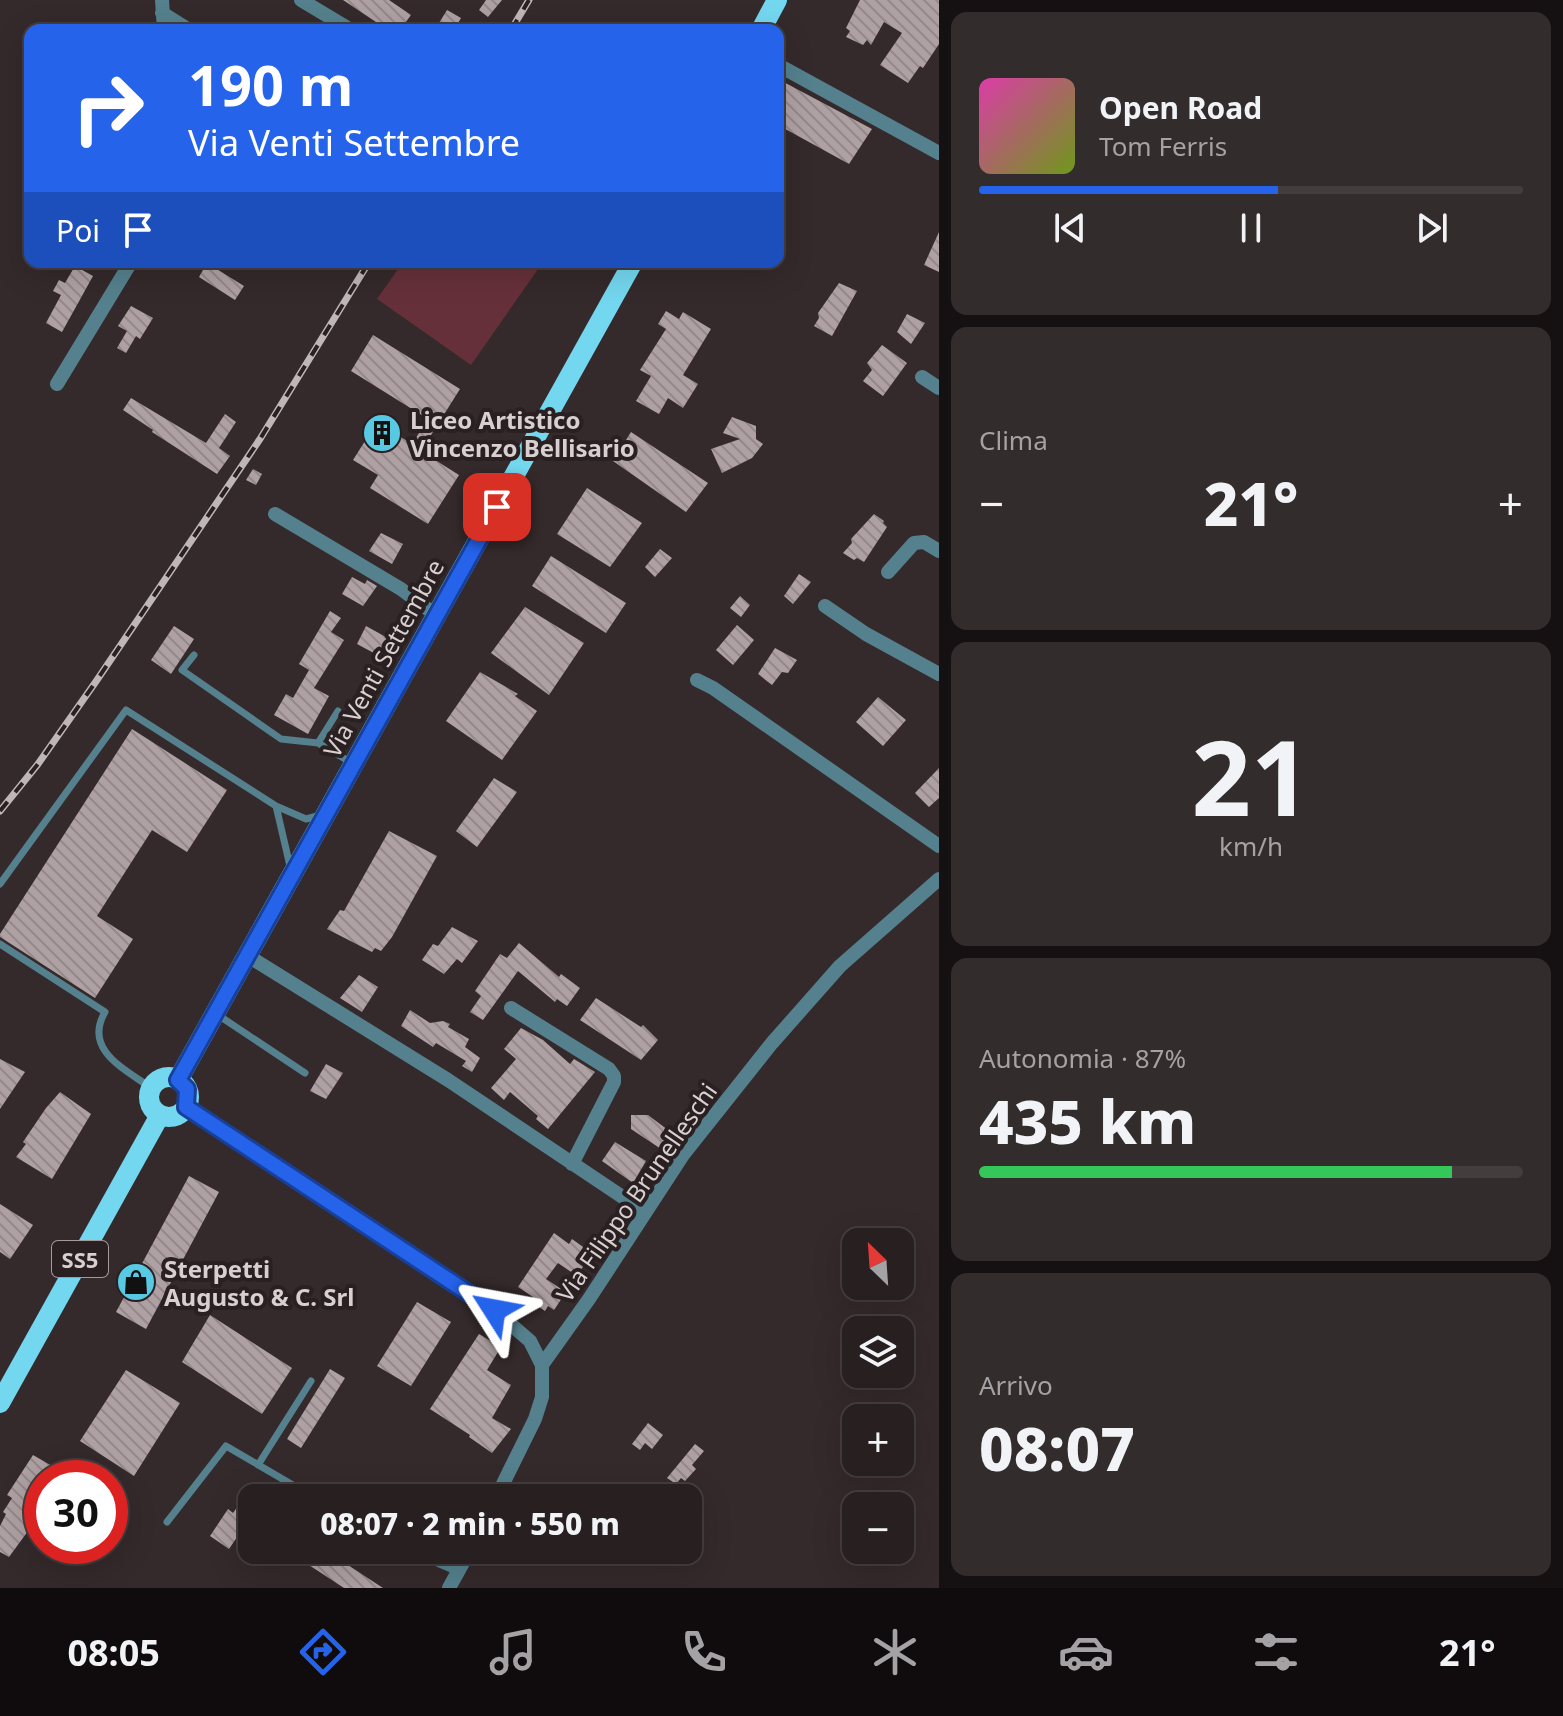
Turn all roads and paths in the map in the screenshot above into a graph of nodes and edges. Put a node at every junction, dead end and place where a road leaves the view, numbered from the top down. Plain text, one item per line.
1 (301, 0) edge
2 (777, 0) edge
3 (162, 6) edge
4 (182, 24) edge
5 (341, 24) edge
6 (764, 24) edge
7 (784, 68) edge
8 (939, 153) edge
9 (127, 268) edge
10 (630, 268) edge
11 (922, 377) dead end
12 (57, 384) dead end
13 (939, 388) edge
14 (275, 514) dead end
15 (939, 551) edge
16 (888, 572) dead end
17 (825, 606) dead end
18 (437, 616) junction
19 (194, 655) dead end
20 (939, 674) edge
21 (697, 680) dead end
22 (338, 711) dead end
23 (318, 743) junction
24 (354, 764) junction
25 (276, 806) junction
26 (327, 813) junction
27 (939, 846) edge
28 (291, 878) junction
29 (939, 879) edge
30 (0, 884) edge
31 (0, 944) edge
32 (248, 956) junction
33 (511, 1008) dead end
34 (217, 1014) junction
35 (305, 1073) dead end
36 (178, 1080) junction
37 (151, 1088) junction
38 (186, 1107) junction
39 (160, 1115) junction
40 (572, 1164) junction
41 (645, 1212) junction
42 (542, 1365) junction
43 (311, 1381) dead end
44 (0, 1403) edge
45 (258, 1465) junction
46 (291, 1484) edge
47 (503, 1484) edge
48 (167, 1522) dead end
49 (439, 1564) edge
50 (462, 1564) edge
51 (458, 1572) junction
52 (449, 1588) edge

1 - 5 street
2 - 6 main road
3 - 4 street
7 - 8 street
9 - 12 street
10 - 18 main road, Via Venti Settembre
11 - 13 street
14 - 18 street
15 - 16 street
17 - 20 street
18 - 24 main road, Via Venti Settembre
19 - 23 lane
21 - 27 street
22 - 23 lane
23 - 24 lane
24 - 26 main road, Via Venti Settembre
25 - 26 lane
25 - 28 lane
25 - 30 lane
26 - 28 main road, Via Venti Settembre
28 - 32 main road, Via Venti Settembre
29 - 41 street, Via Filippo Brunelleschi
31 - 37 lane
32 - 34 main road, Via Venti Settembre
32 - 40 street
33 - 40 street
34 - 35 lane
34 - 36 main road, Via Venti Settembre
36 - 37 main road
36 - 38 main road
37 - 39 main road
38 - 39 main road
38 - 42 street
39 - 44 main road, SS5
40 - 41 street
41 - 42 street, Via Filippo Brunelleschi
42 - 47 street
43 - 45 lane
45 - 46 lane
45 - 48 lane
49 - 51 lane
50 - 51 street
51 - 52 street

